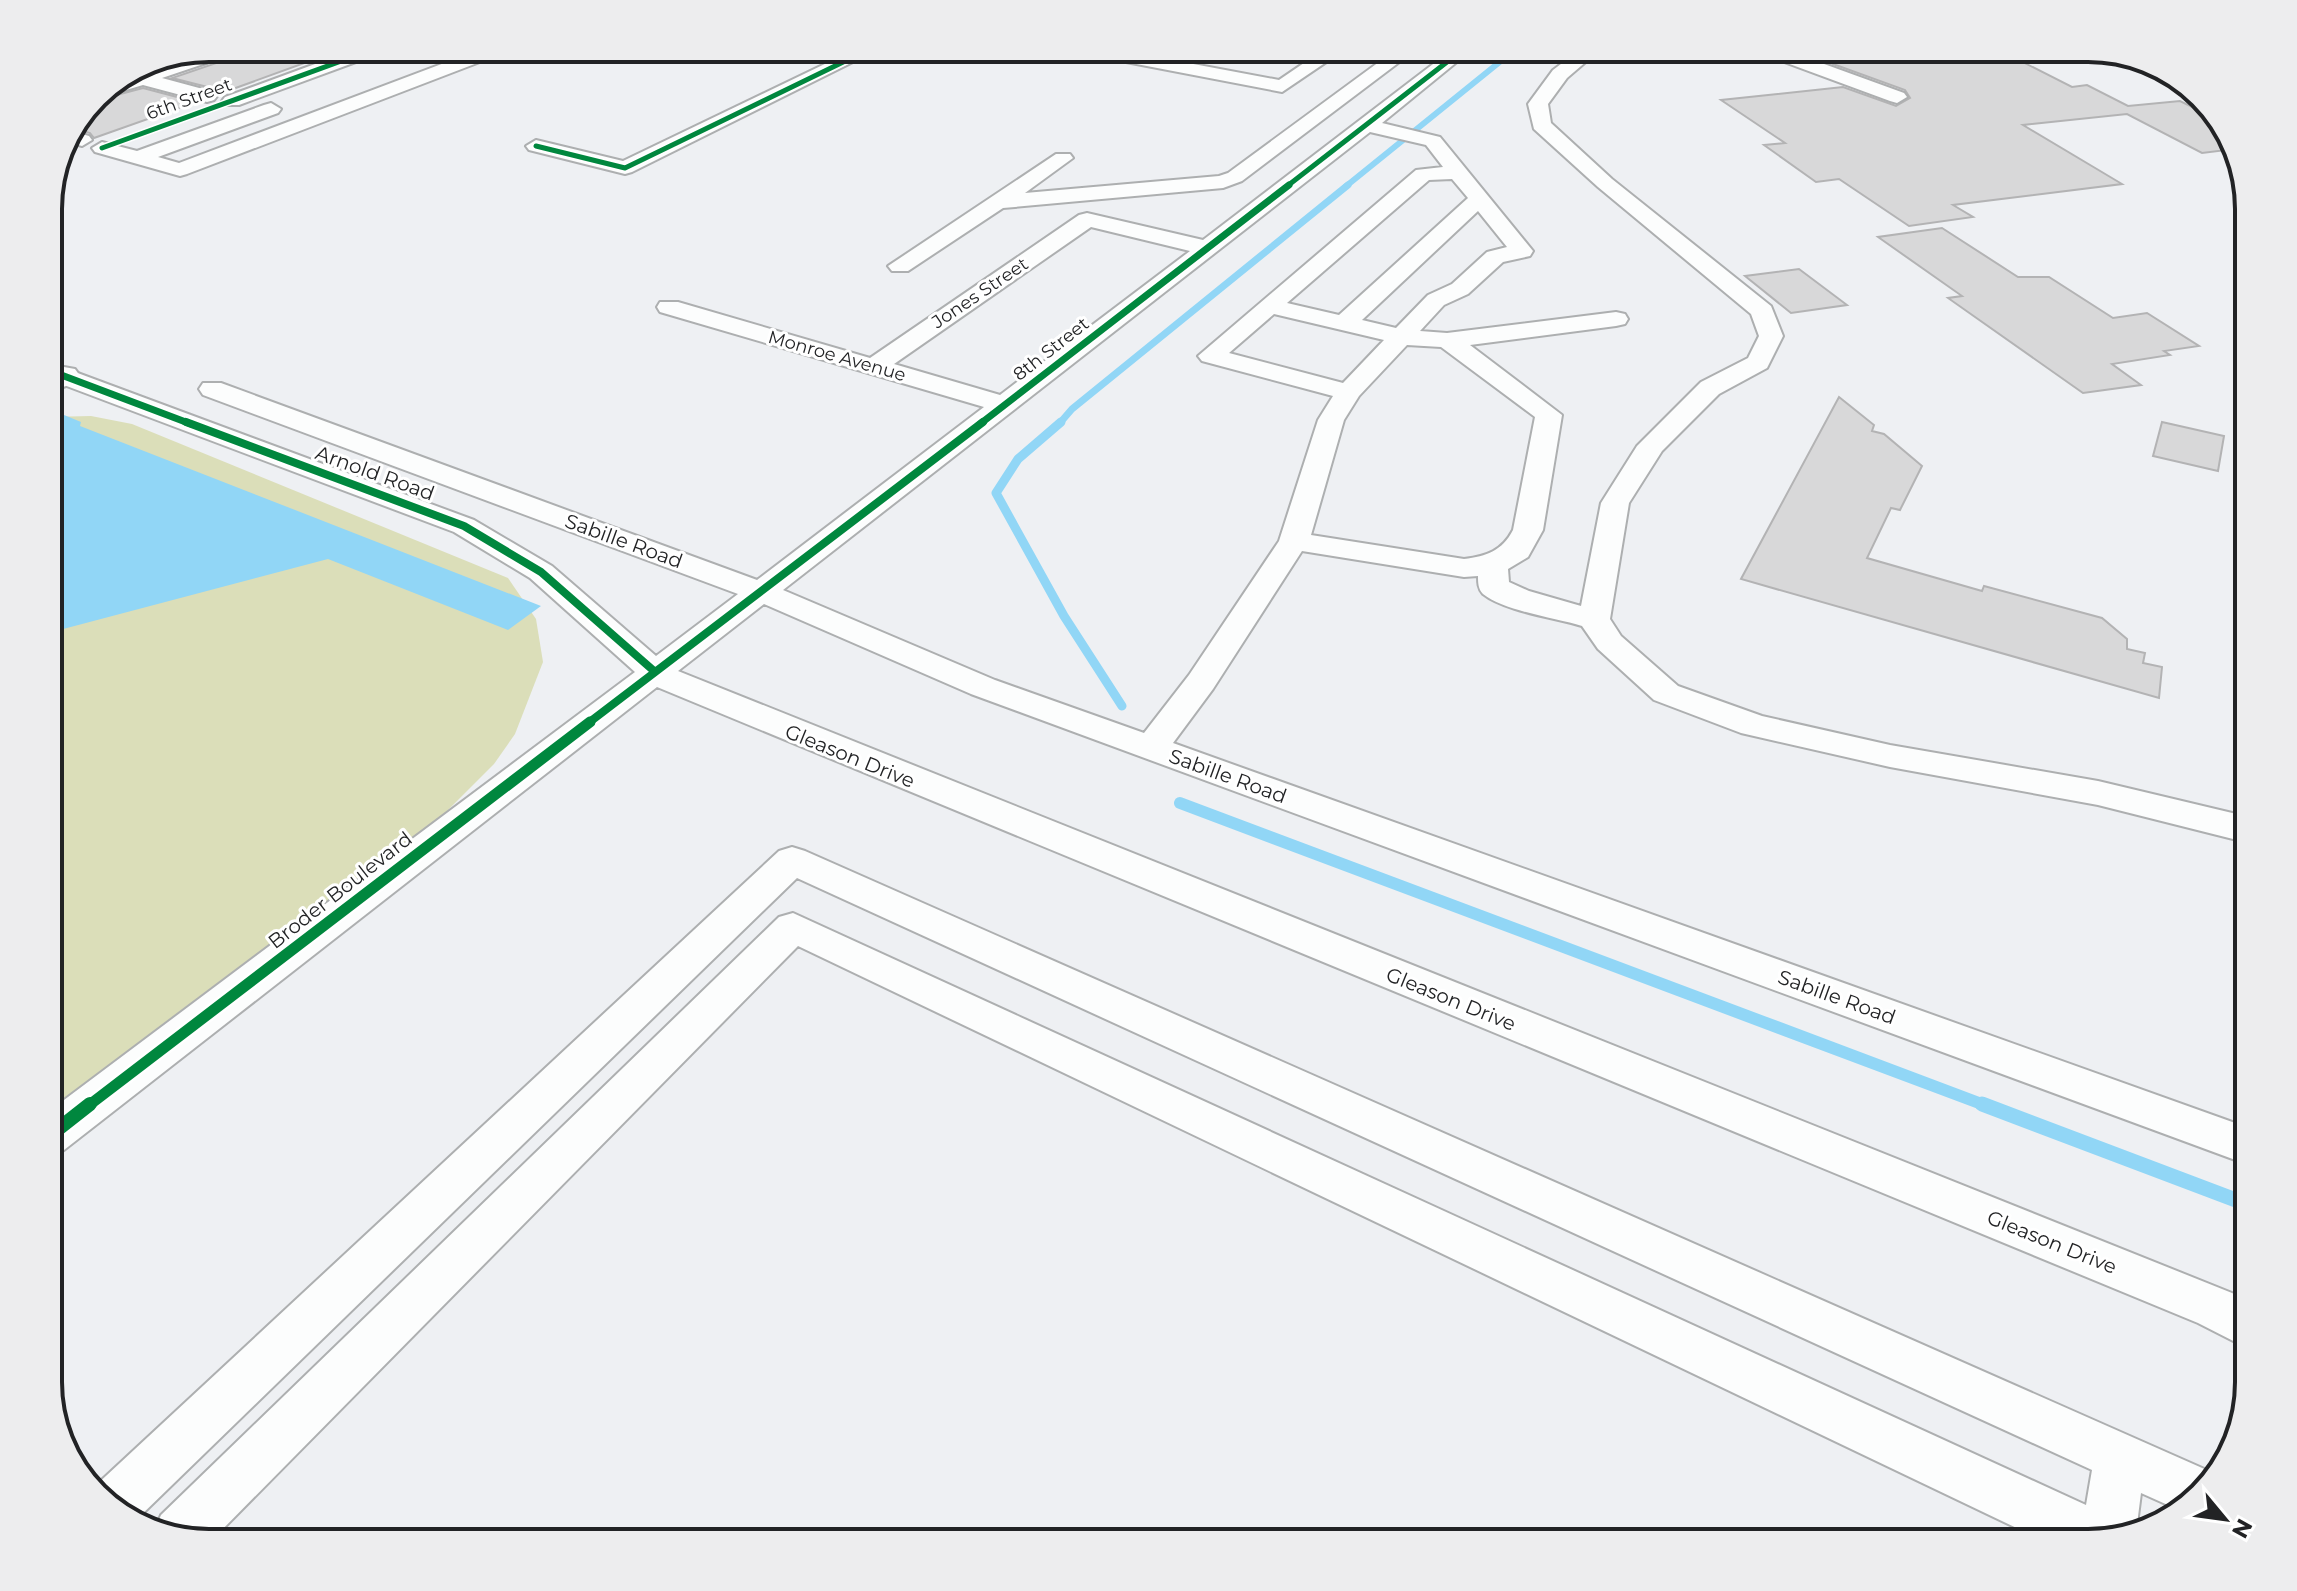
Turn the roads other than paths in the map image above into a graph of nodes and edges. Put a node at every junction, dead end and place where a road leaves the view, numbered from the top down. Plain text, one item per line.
1 (321, 62) edge
2 (341, 62) edge
3 (464, 62) edge
4 (843, 62) edge
5 (1154, 62) edge
6 (1317, 62) edge
7 (1390, 62) edge
8 (1447, 62) edge
9 (1575, 62) edge
10 (1801, 62) edge
11 (188, 64) edge
12 (142, 79) junction
13 (138, 80) edge
14 (415, 81) junction
15 (207, 96) dead end
16 (1897, 97) dead end
17 (285, 104) dead end
18 (1367, 125) junction
19 (84, 141) edge
20 (536, 146) dead end
21 (138, 158) junction
22 (1063, 158) dead end
23 (1459, 172) junction
24 (1480, 198) junction
25 (997, 202) junction
26 (1207, 248) junction
27 (900, 266) dead end
28 (1269, 306) junction
29 (669, 307) dead end
30 (1616, 319) dead end
31 (1344, 324) junction
32 (1401, 337) junction
33 (1447, 340) junction
34 (873, 367) junction
35 (62, 380) edge
36 (212, 389) dead end
37 (1349, 392) junction
38 (1005, 405) junction
39 (1294, 541) junction
40 (1492, 565) junction
41 (762, 592) junction
42 (1594, 619) junction
43 (654, 671) junction
44 (1151, 748) junction
45 (2235, 827) edge
46 (62, 1126) edge
47 (2235, 1142) edge
48 (2235, 1319) edge
49 (2120, 1457) junction
50 (2185, 1486) edge
51 (120, 1499) edge
52 (187, 1527) edge
53 (2110, 1527) edge
54 (2078, 1529) edge

1 - 19 street, 6th Street
2 - 14 street
3 - 14 street
4 - 20 street
5 - 6 street
7 - 25 street
8 - 18 street, 8th Street
9 - 42 street
10 - 16 street
11 - 12 street
12 - 13 street
12 - 15 street
14 - 21 street
17 - 21 street
18 - 23 street
18 - 26 street, 8th Street
19 - 21 street
22 - 25 street
23 - 24 street
23 - 28 street
24 - 31 street
24 - 32 street
25 - 27 street
26 - 34 street, Jones Street
26 - 38 street, 8th Street
28 - 31 street
28 - 37 street
29 - 34 street, Monroe Avenue
30 - 33 street
31 - 32 street
32 - 33 street
32 - 37 street
33 - 40 street
34 - 38 street, Monroe Avenue
35 - 43 street, Arnold Road
36 - 41 street, Sabille Road
37 - 39 street
38 - 41 street, 8th Street
39 - 40 street
39 - 44 street
40 - 42 street
41 - 43 street, 8th Street
41 - 44 street, Sabille Road
42 - 45 street
43 - 46 street, Broder Boulevard
43 - 48 street, Gleason Drive
44 - 47 street, Sabille Road
49 - 50 street
49 - 51 street
49 - 53 street
52 - 54 street

